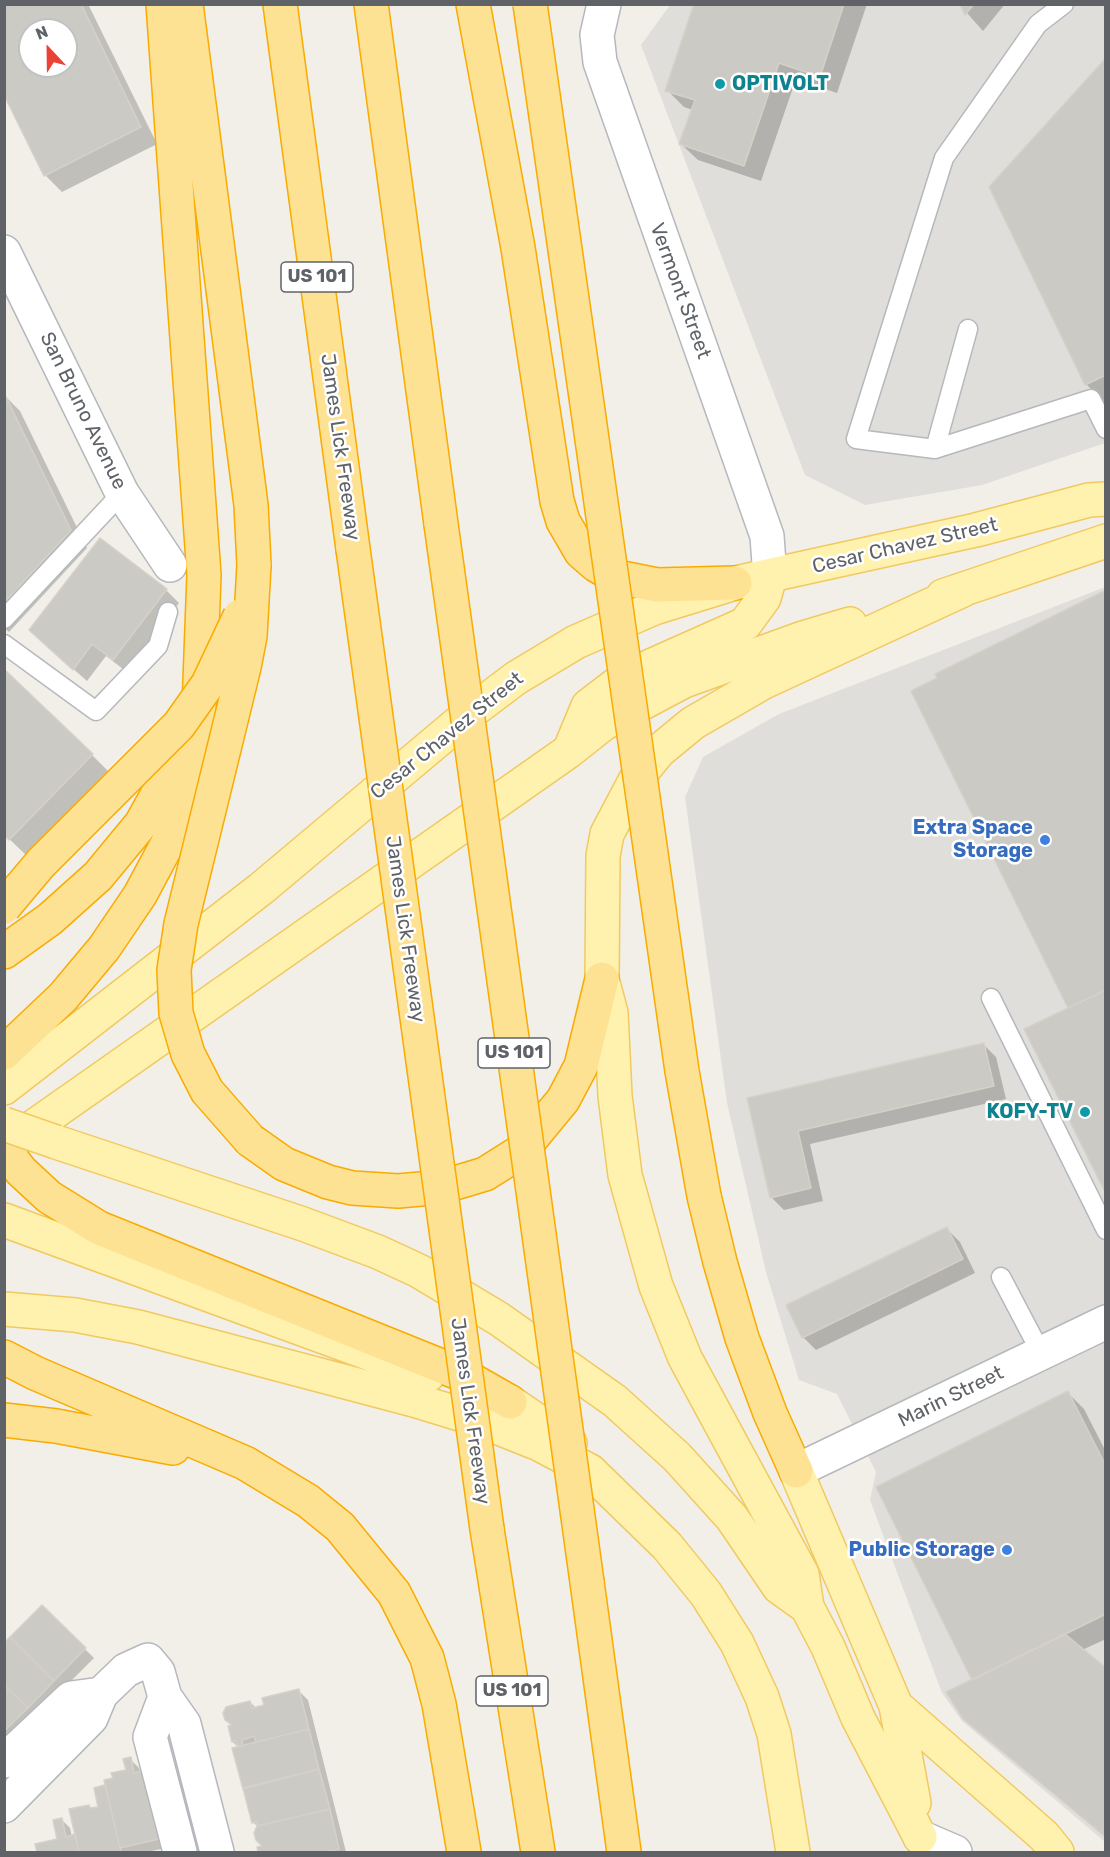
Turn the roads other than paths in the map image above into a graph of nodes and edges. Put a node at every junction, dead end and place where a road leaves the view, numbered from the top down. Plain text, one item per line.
1 (163, 4) edge
2 (186, 4) edge
3 (280, 4) edge
4 (371, 4) edge
5 (473, 4) edge
6 (530, 4) edge
7 (604, 4) edge
8 (1064, 4) edge
9 (4, 252) edge
10 (968, 329) dead end
11 (1098, 399) edge
12 (1106, 429) edge
13 (935, 449) junction
14 (122, 493) junction
15 (1106, 499) edge
16 (1106, 541) edge
17 (170, 565) dead end
18 (254, 565) junction
19 (770, 577) junction
20 (735, 584) junction
21 (963, 590) junction
22 (168, 612) dead end
23 (4, 619) edge
24 (4, 644) edge
25 (199, 708) junction
26 (569, 751) junction
27 (4, 907) edge
28 (4, 952) edge
29 (602, 979) junction
30 (991, 998) dead end
31 (4, 1053) edge
32 (4, 1088) edge
33 (4, 1126) edge
34 (4, 1148) edge
35 (4, 1220) edge
36 (1106, 1230) edge
37 (1001, 1277) dead end
38 (4, 1309) edge
39 (279, 1311) junction
40 (1106, 1322) edge
41 (1041, 1353) junction
42 (4, 1357) edge
43 (510, 1402) joint
44 (4, 1420) edge
45 (245, 1463) junction
46 (796, 1471) junction
47 (642, 1519) junction
48 (807, 1607) junction
49 (101, 1694) junction
50 (165, 1697) junction
51 (896, 1706) junction
52 (4, 1761) edge
53 (4, 1806) edge
54 (921, 1845) edge
55 (180, 1852) edge
56 (217, 1852) edge
57 (464, 1852) edge
58 (538, 1852) edge
59 (624, 1852) edge
60 (793, 1852) edge
61 (955, 1852) edge
62 (1057, 1852) edge

1 - 25 highway
2 - 18 highway
3 - 58 highway, James Lick Freeway / US 101, bridge
4 - 59 highway, US 101, bridge
5 - 20 highway
6 - 46 highway, bridge
7 - 19 street, Vermont Street
8 - 13 lane
9 - 14 street, San Bruno Avenue
10 - 13 lane
11 - 12 lane
11 - 13 lane
14 - 17 street, San Bruno Avenue
14 - 23 lane
15 - 19 main road, Cesar Chavez Street
16 - 21 main road
18 - 27 highway, bridge
18 - 29 highway, bridge
19 - 20 main road, Cesar Chavez Street
19 - 26 main road
20 - 32 main road, Cesar Chavez Street
21 - 26 main road
21 - 29 main road
22 - 24 lane
25 - 28 highway
25 - 31 highway
26 - 34 main road
29 - 48 main road
30 - 36 lane
33 - 48 main road, bridge
34 - 39 highway
35 - 39 main road
37 - 41 lane
38 - 47 main road
39 - 43 highway
40 - 41 street, Marin Street
41 - 46 street, Marin Street
42 - 45 highway
43 - 47 main road
44 - 45 highway
45 - 57 highway
46 - 51 main road
47 - 60 main road
48 - 54 main road
49 - 50 street
49 - 52 street
49 - 53 street
50 - 55 street
50 - 56 street
51 - 54 main road
51 - 62 main road
54 - 61 street

